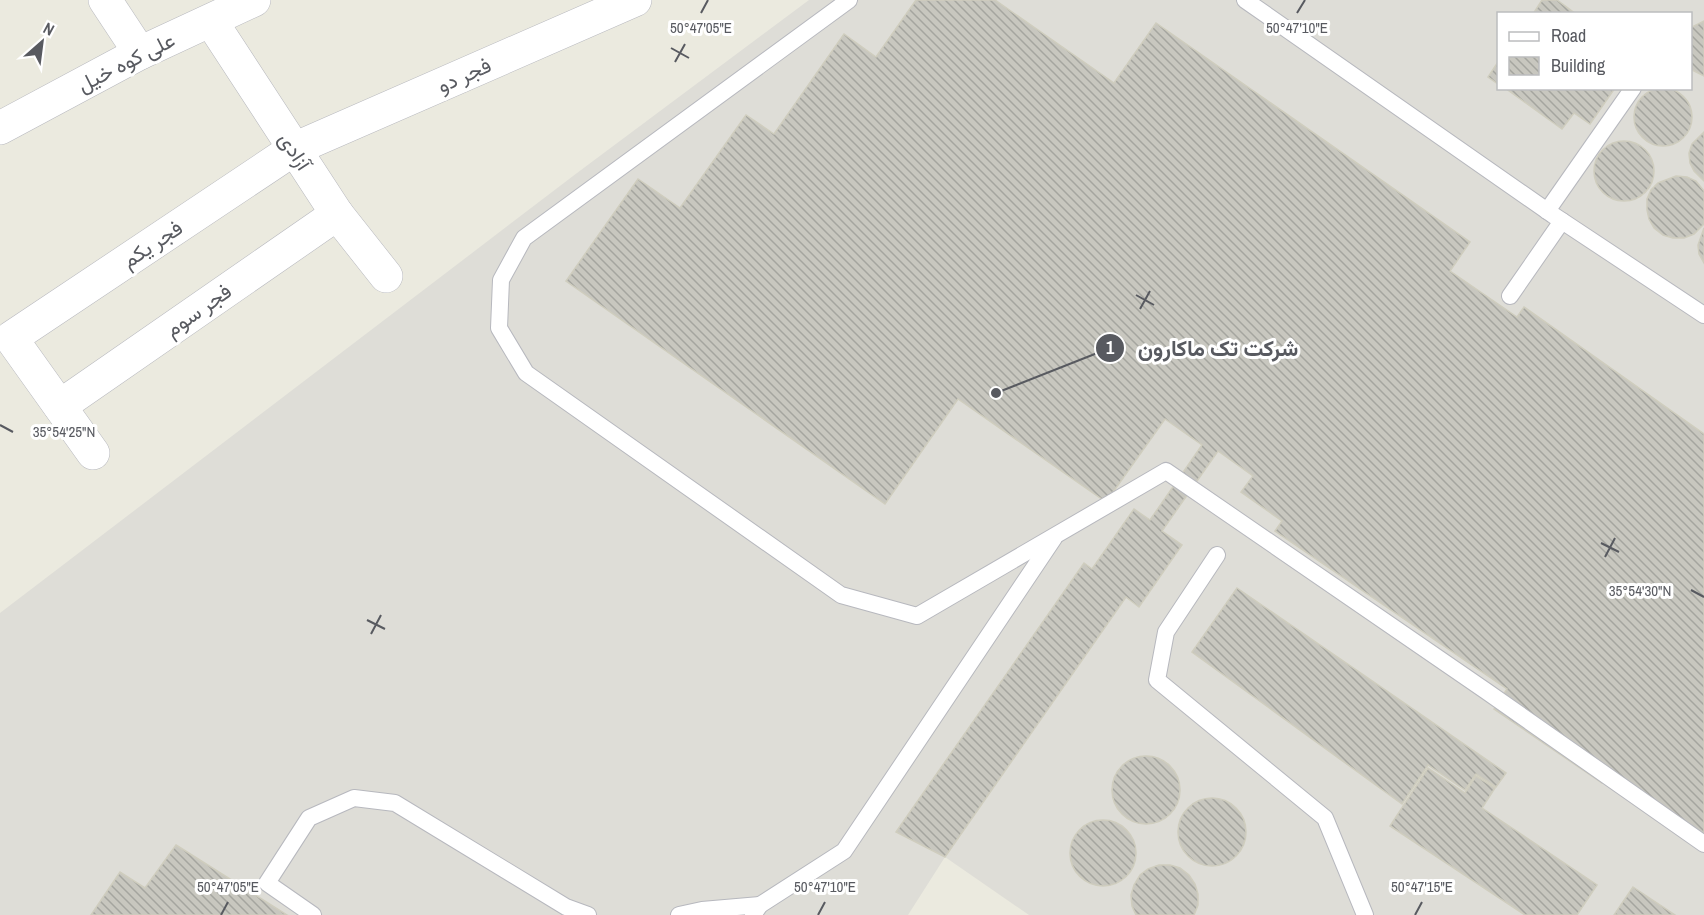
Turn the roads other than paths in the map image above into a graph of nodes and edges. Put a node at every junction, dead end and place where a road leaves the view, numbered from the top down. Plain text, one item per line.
1 (105, 0) edge
2 (254, 0) edge
3 (634, 0) edge
4 (849, 0) edge
5 (1245, 0) edge
6 (211, 21) junction
7 (140, 52) junction
8 (1632, 90) edge
9 (0, 128) edge
10 (294, 149) junction
11 (1547, 211) junction
12 (337, 214) junction
13 (1562, 221) junction
14 (386, 276) dead end
15 (1510, 296) dead end
16 (1704, 315) edge
17 (60, 406) junction
18 (93, 453) dead end
19 (1056, 535) junction
20 (1217, 555) dead end
21 (1704, 844) edge
22 (757, 910) edge
23 (313, 915) edge
24 (588, 915) edge
25 (679, 915) edge
26 (1365, 915) edge

1 - 7 street
2 - 6 street, علی کوه خیل
3 - 10 street, فجر دو
4 - 19 lane
5 - 11 lane
6 - 7 street, علی کوه خیل
6 - 10 street, آزادی
7 - 9 street, علی کوه خیل
8 - 11 lane
10 - 12 street, آزادی
10 - 17 street, فجر یکم
11 - 13 lane
12 - 14 street, آزادی
12 - 17 street, فجر سوم
13 - 15 lane
13 - 16 lane
17 - 18 street
19 - 21 lane
19 - 22 lane
20 - 26 lane
22 - 25 lane
23 - 24 lane

